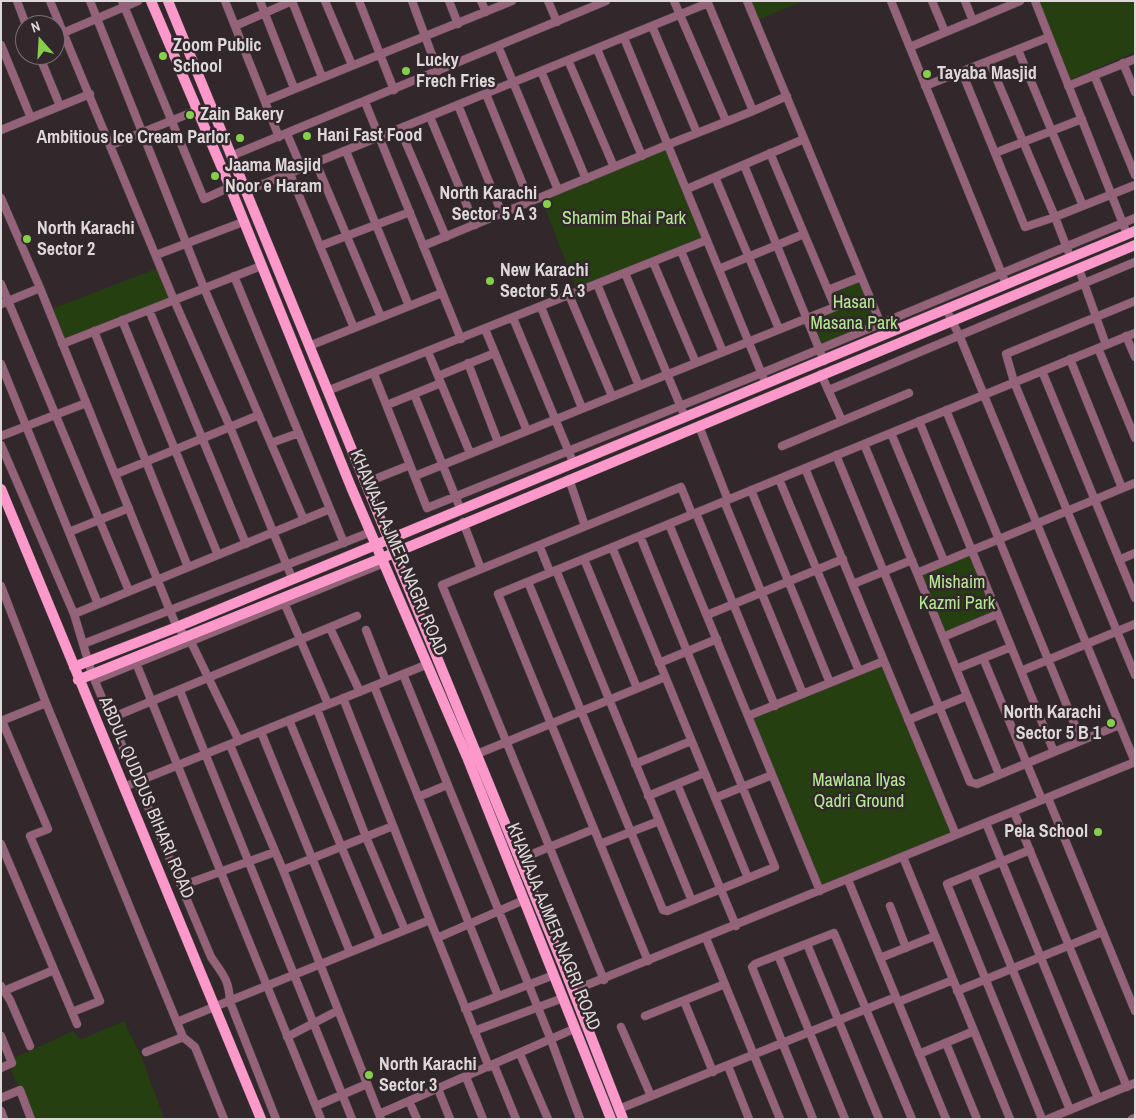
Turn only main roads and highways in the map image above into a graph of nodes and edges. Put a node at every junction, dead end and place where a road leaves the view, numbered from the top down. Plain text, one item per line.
1 (151, 1) edge
2 (168, 1) edge
3 (189, 53) junction
4 (176, 59) junction
5 (263, 232) junction
6 (1131, 232) edge
7 (249, 238) junction
8 (1135, 245) edge
9 (1, 489) edge
10 (387, 539) junction
11 (376, 544) junction
12 (393, 553) junction
13 (383, 561) junction
14 (74, 667) junction
15 (78, 680) junction
16 (540, 924) junction
17 (590, 1049) junction
18 (261, 1119) edge
19 (611, 1119) edge
20 (623, 1119) edge

1 - 4 main road, KHAWAJA AJMER NAGRI ROAD
2 - 3 main road, KHAWAJA AJMER NAGRI ROAD
3 - 4 main road
3 - 5 main road, KHAWAJA AJMER NAGRI ROAD
4 - 7 main road, KHAWAJA AJMER NAGRI ROAD
5 - 7 main road
5 - 10 main road, KHAWAJA AJMER NAGRI ROAD
6 - 10 main road
7 - 11 main road, KHAWAJA AJMER NAGRI ROAD
8 - 12 main road
9 - 14 main road, ABDUL QUDDUS BIHARI ROAD
10 - 11 main road
10 - 12 main road, KHAWAJA AJMER NAGRI ROAD
11 - 13 main road, KHAWAJA AJMER NAGRI ROAD
11 - 14 main road
12 - 13 main road
12 - 16 main road, KHAWAJA AJMER NAGRI ROAD
13 - 15 main road
13 - 16 main road, KHAWAJA AJMER NAGRI ROAD
14 - 15 main road, ABDUL QUDDUS BIHARI ROAD
15 - 18 main road, ABDUL QUDDUS BIHARI ROAD
16 - 17 main road, KHAWAJA AJMER NAGRI ROAD
16 - 17 main road, KHAWAJA AJMER NAGRI ROAD
17 - 19 main road, KHAWAJA AJMER NAGRI ROAD
17 - 20 main road, KHAWAJA AJMER NAGRI ROAD

